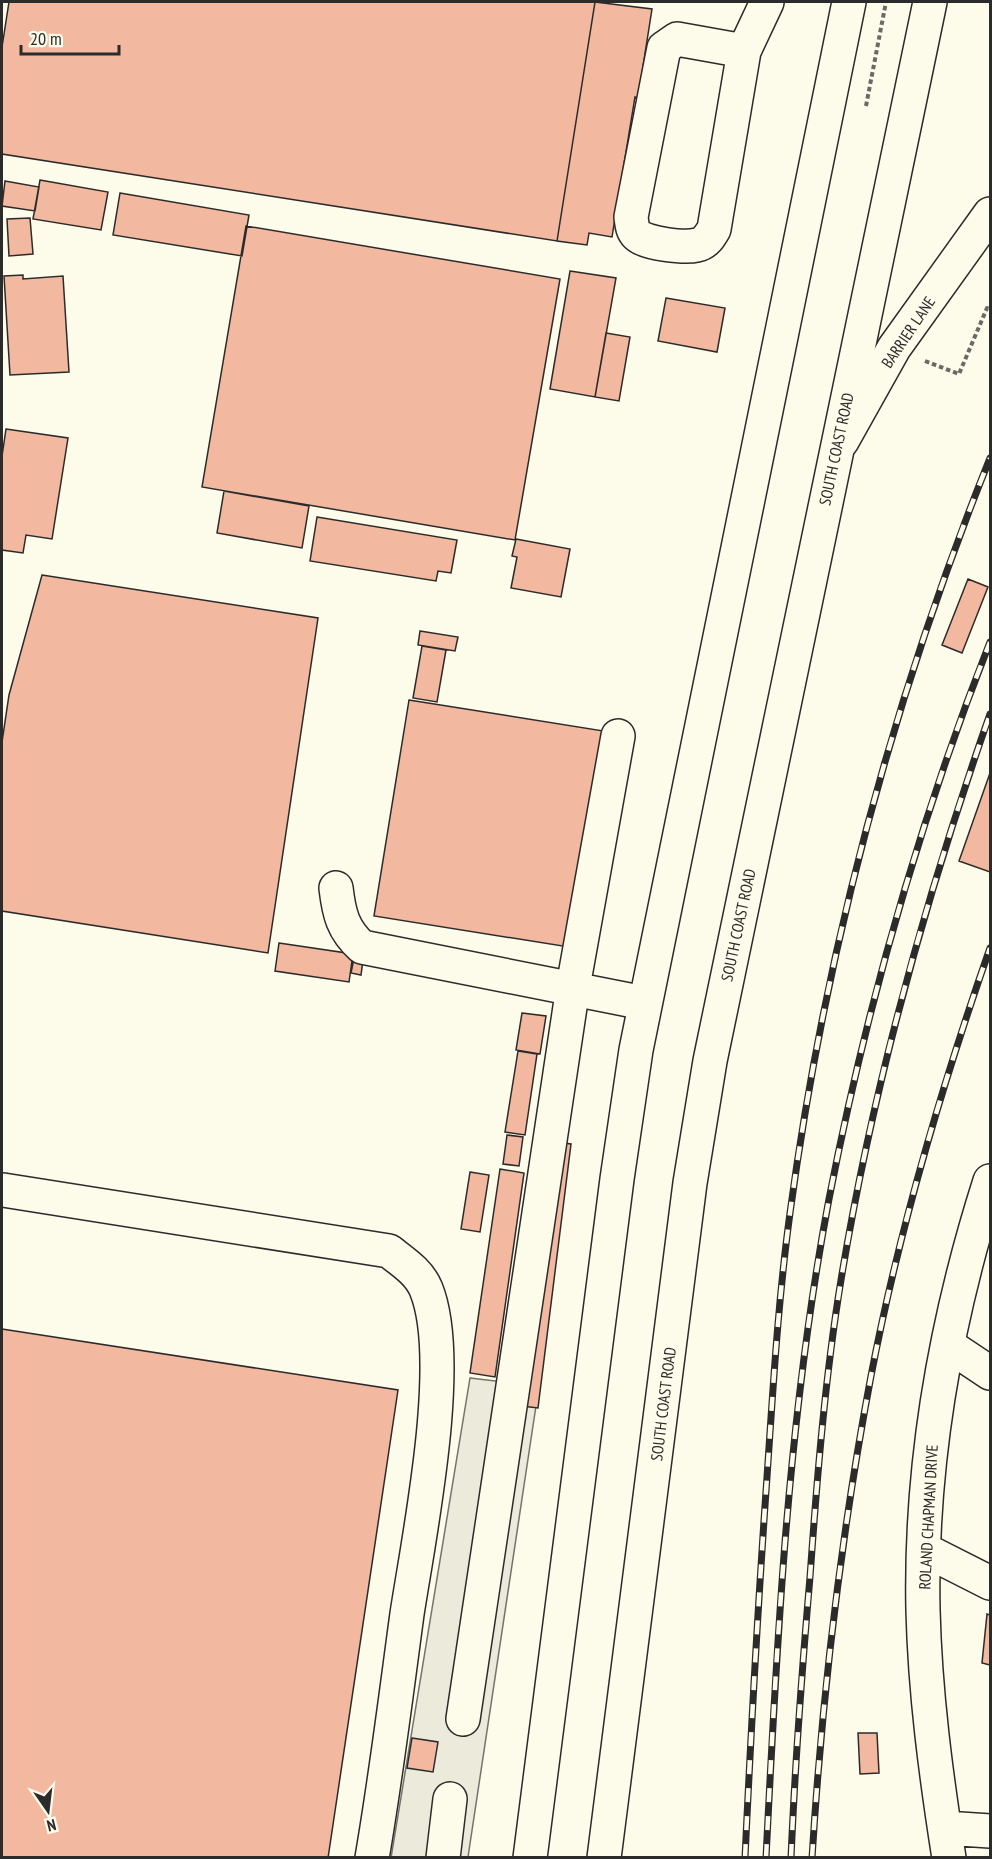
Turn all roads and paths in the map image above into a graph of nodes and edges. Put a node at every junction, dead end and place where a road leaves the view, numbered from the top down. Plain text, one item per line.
1 (767, 2) edge
2 (849, 2) edge
3 (886, 2) edge
4 (930, 2) edge
5 (744, 51) junction
6 (866, 106) dead end
7 (990, 214) edge
8 (990, 310) edge
9 (894, 348) junction
10 (834, 456) junction
11 (618, 736) dead end
12 (336, 888) dead end
13 (573, 987) junction
14 (644, 1003) junction
15 (990, 1181) edge
16 (3, 1190) dead end
17 (978, 1265) edge
18 (948, 1345) junction
19 (990, 1373) edge
20 (925, 1550) junction
21 (990, 1583) edge
22 (463, 1719) dead end
23 (450, 1799) dead end
24 (990, 1831) edge
25 (947, 1843) edge
26 (372, 1857) edge
27 (443, 1857) edge
28 (530, 1857) edge
29 (604, 1857) edge

1 - 5 main road
2 - 14 main road
3 - 6 path
4 - 10 main road, SOUTH COAST ROAD
5 - 5 main road
7 - 9 main road, BARRIER LANE
8 - 9 path
9 - 10 main road, BARRIER LANE
10 - 29 main road, SOUTH COAST ROAD
11 - 13 main road
12 - 13 main road
13 - 14 main road
13 - 22 main road
14 - 28 main road
15 - 17 main road, ROLAND CHAPMAN DRIVE
16 - 26 main road
17 - 18 main road, ROLAND CHAPMAN DRIVE
18 - 19 main road
18 - 20 main road, ROLAND CHAPMAN DRIVE
20 - 21 main road
20 - 25 main road, ROLAND CHAPMAN DRIVE
23 - 27 main road
24 - 25 main road

